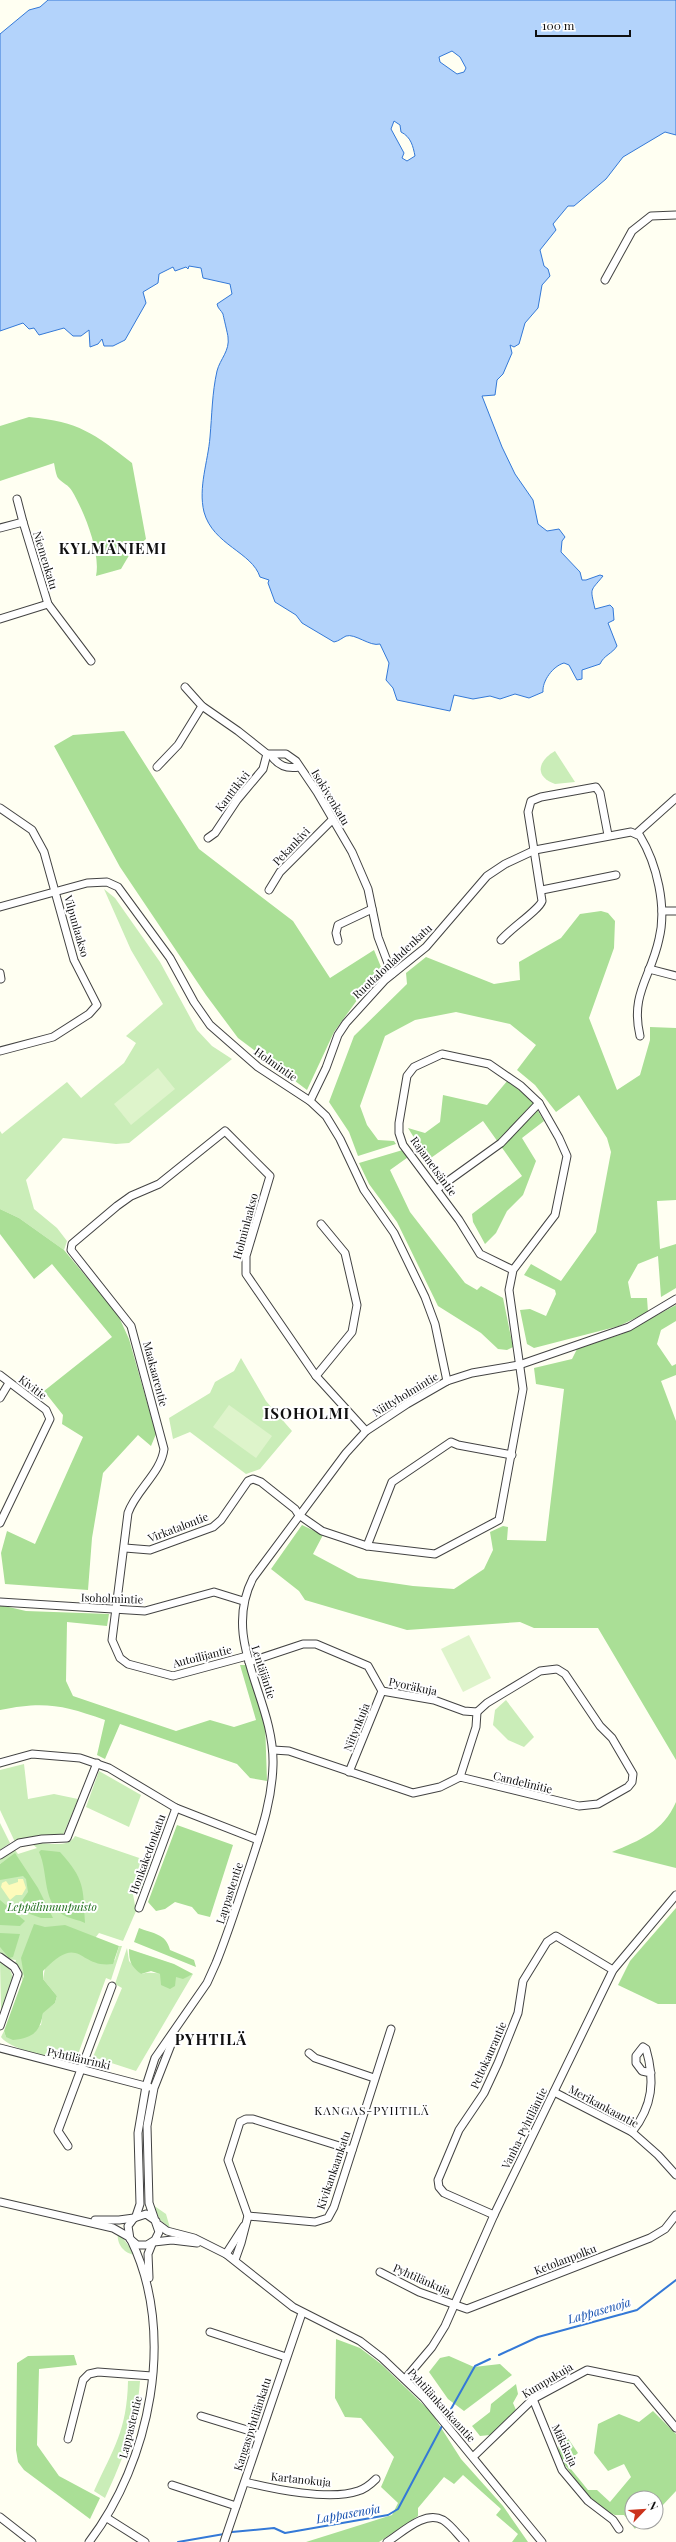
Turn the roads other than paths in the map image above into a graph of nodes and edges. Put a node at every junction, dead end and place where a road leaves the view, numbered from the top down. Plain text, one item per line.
1 (676, 215) edge
2 (605, 280) dead end
3 (17, 499) dead end
4 (23, 522) junction
5 (0, 528) edge
6 (48, 604) junction
7 (0, 619) edge
8 (91, 661) dead end
9 (185, 688) dead end
10 (202, 706) junction
11 (269, 755) junction
12 (156, 767) dead end
13 (299, 767) junction
14 (676, 798) edge
15 (0, 808) edge
16 (332, 820) junction
17 (636, 833) junction
18 (608, 835) junction
19 (208, 838) dead end
20 (535, 850) junction
21 (616, 875) dead end
22 (269, 890) dead end
23 (542, 890) junction
24 (56, 892) junction
25 (0, 907) edge
26 (372, 909) junction
27 (662, 911) junction
28 (676, 911) edge
29 (501, 940) dead end
30 (338, 941) dead end
31 (649, 969) junction
32 (392, 974) junction
33 (676, 976) edge
34 (640, 1036) dead end
35 (0, 1051) edge
36 (310, 1101) junction
37 (539, 1103) junction
38 (437, 1189) junction
39 (144, 1192) joint
40 (320, 1224) dead end
41 (513, 1270) junction
42 (676, 1299) edge
43 (519, 1365) junction
44 (0, 1375) edge
45 (316, 1376) junction
46 (447, 1381) junction
47 (9, 1382) junction
48 (0, 1398) edge
49 (366, 1431) junction
50 (512, 1455) junction
51 (299, 1515) junction
52 (0, 1523) edge
53 (367, 1546) junction
54 (125, 1548) junction
55 (243, 1601) junction
56 (0, 1602) edge
57 (114, 1610) junction
58 (248, 1659) junction
59 (382, 1691) junction
60 (477, 1712) junction
61 (273, 1750) junction
62 (0, 1763) edge
63 (96, 1763) junction
64 (349, 1772) junction
65 (460, 1778) junction
66 (176, 1808) junction
67 (258, 1840) junction
68 (0, 1855) edge
69 (676, 1895) edge
70 (139, 1908) dead end
71 (0, 1957) edge
72 (613, 1970) junction
73 (112, 1986) dead end
74 (0, 2026) edge
75 (391, 2028) dead end
76 (175, 2032) junction
77 (0, 2048) edge
78 (309, 2053) dead end
79 (82, 2069) junction
80 (651, 2073) dead end
81 (374, 2078) junction
82 (146, 2086) junction
83 (154, 2088) junction
84 (554, 2092) junction
85 (632, 2132) junction
86 (68, 2146) dead end
87 (352, 2150) junction
88 (676, 2175) edge
89 (0, 2202) edge
90 (494, 2215) junction
91 (676, 2215) edge
92 (248, 2216) junction
93 (135, 2217) junction
94 (82, 2221) junction
95 (158, 2223) junction
96 (245, 2224) junction
97 (130, 2238) junction
98 (153, 2243) junction
99 (204, 2244) junction
100 (226, 2254) junction
101 (234, 2260) junction
102 (380, 2272) dead end
103 (150, 2306) junction
104 (456, 2306) junction
105 (302, 2313) junction
106 (210, 2332) dead end
107 (286, 2357) junction
108 (152, 2376) junction
109 (405, 2379) junction
110 (532, 2400) junction
111 (201, 2416) dead end
112 (676, 2428) edge
113 (260, 2434) junction
114 (68, 2438) dead end
115 (474, 2456) junction
116 (376, 2479) dead end
117 (244, 2482) junction
118 (172, 2485) dead end
119 (236, 2506) junction
120 (0, 2517) edge
121 (107, 2518) junction
122 (618, 2529) dead end
123 (32, 2542) edge
124 (89, 2542) edge
125 (145, 2542) edge
126 (224, 2542) edge
127 (387, 2542) edge
128 (465, 2542) edge
129 (542, 2542) edge

1 - 2 street
3 - 4 street
4 - 5 street, Niemenkatu
4 - 6 street, Niemenkatu
6 - 7 street
6 - 8 street
9 - 10 street
10 - 11 street
10 - 12 street
11 - 13 street
11 - 13 street, Isokivenkatu
11 - 19 street, Kanttikivi
13 - 16 street, Isokivenkatu
14 - 17 street
15 - 24 street, Vilpunlaakso
16 - 22 street, Pekankivi
16 - 26 street, Isokivenkatu
17 - 18 street, Ruottalonlahdenkatu
17 - 27 street
18 - 20 street, Ruottalonlahdenkatu
18 - 20 street
20 - 23 street
20 - 32 street, Ruottalonlahdenkatu
21 - 23 street
23 - 29 street
24 - 25 street, Holmintie
24 - 35 street, Vilpunlaakso
24 - 36 street, Holmintie
26 - 30 street
26 - 32 street, Isokivenkatu
27 - 28 street
27 - 31 street
31 - 33 street
31 - 34 street
32 - 36 street, Ruottalonlahdenkatu
36 - 46 street, Holmintie
37 - 38 street
37 - 38 street, Rajametsäntie
37 - 41 street, Rajametsäntie
38 - 41 street, Rajametsäntie
39 - 45 street, Holminlaakso
39 - 54 street, Maakaarentie
40 - 45 street
41 - 43 street, Rajametsäntie
42 - 43 street, Niittyholmintie
43 - 46 street, Niittyholmintie
43 - 50 street, Rajametsäntie
44 - 47 street, Kivitie
45 - 49 street, Holminlaakso
46 - 49 street, Niittyholmintie
47 - 48 street
47 - 52 street, Kivitie
49 - 51 street, Niittyholmintie
50 - 53 street
50 - 53 street, Rajametsäntie
51 - 53 street
51 - 54 street, Virkatalontie
51 - 55 street, Niittyholmintie
54 - 57 street, Maakaarentie
55 - 57 street, Isoholmintie
55 - 58 street, Lentäjäntie
56 - 57 street, Isoholmintie
57 - 58 street, Autoilijantie
58 - 59 street, Pyoräkuja
58 - 61 street, Lentäjäntie
59 - 60 street, Pyoräkuja
59 - 64 street, Niitynkuja
60 - 65 street
60 - 65 street, Candelinitie
61 - 64 street
61 - 67 street, Lappastentie
62 - 63 street
63 - 66 street
63 - 68 street
64 - 65 street
66 - 67 street
66 - 70 street, Honkakedonkatu
67 - 76 street, Lappastentie
69 - 72 street, Vanha-Pyhtiläntie
71 - 74 street
72 - 84 street, Vanha-Pyhtiläntie
72 - 90 street, Peltokaurantie
73 - 79 street
75 - 81 street, Kivikankaankatu
76 - 82 street, Lappastentie
76 - 83 street, Lappastentie
77 - 79 street, Pyhtilänrinki
78 - 81 street
79 - 82 street, Pyhtilänrinki
79 - 86 street
80 - 85 street
81 - 87 street, Kivikankaankatu
82 - 83 street, Pyhtilänrinki
82 - 93 street, Lappastentie
83 - 95 street, Lappastentie
84 - 85 street, Merikankaantie
84 - 90 street, Vanha-Pyhtiläntie
85 - 88 street, Merikankaantie
87 - 92 street, Kivikankaankatu
87 - 92 street
89 - 94 street
90 - 104 street, Vanha-Pyhtiläntie
91 - 104 street, Ketolanpolku
92 - 96 street
93 - 94 street
93 - 95 street
93 - 97 street
94 - 97 street
95 - 98 street
95 - 99 street, Pyhtilänkankaantie
96 - 100 street
96 - 101 street
97 - 98 street
97 - 103 street, Lappastentie
98 - 99 street, Pyhtilänkankaantie
98 - 103 street, Lappastentie
99 - 100 street, Pyhtilänkankaantie
100 - 101 street, Pyhtilänkankaantie
101 - 105 street, Pyhtilänkankaantie
102 - 104 street, Pyhtilänkuja
103 - 108 street, Lappastentie
104 - 109 street, Vanha-Pyhtiläntie
105 - 107 street, Kangaspyhtilänkatu
105 - 109 street, Pyhtilänkankaantie
106 - 107 street
107 - 113 street, Kangaspyhtilänkatu
108 - 114 street
108 - 121 street, Lappastentie
109 - 115 street, Pyhtilänkankaantie
110 - 112 street, Kumpukuja
110 - 115 street, Kumpukuja
110 - 122 street, Mäkikuja
111 - 113 street
113 - 117 street, Kangaspyhtilänkatu
115 - 129 street, Pyhtilänkankaantie
116 - 117 street, Kartanokuja
117 - 119 street, Kangaspyhtilänkatu
118 - 119 street
119 - 126 street, Kangaspyhtilänkatu
120 - 123 street
121 - 124 street, Lappastentie
121 - 125 street
127 - 128 street

